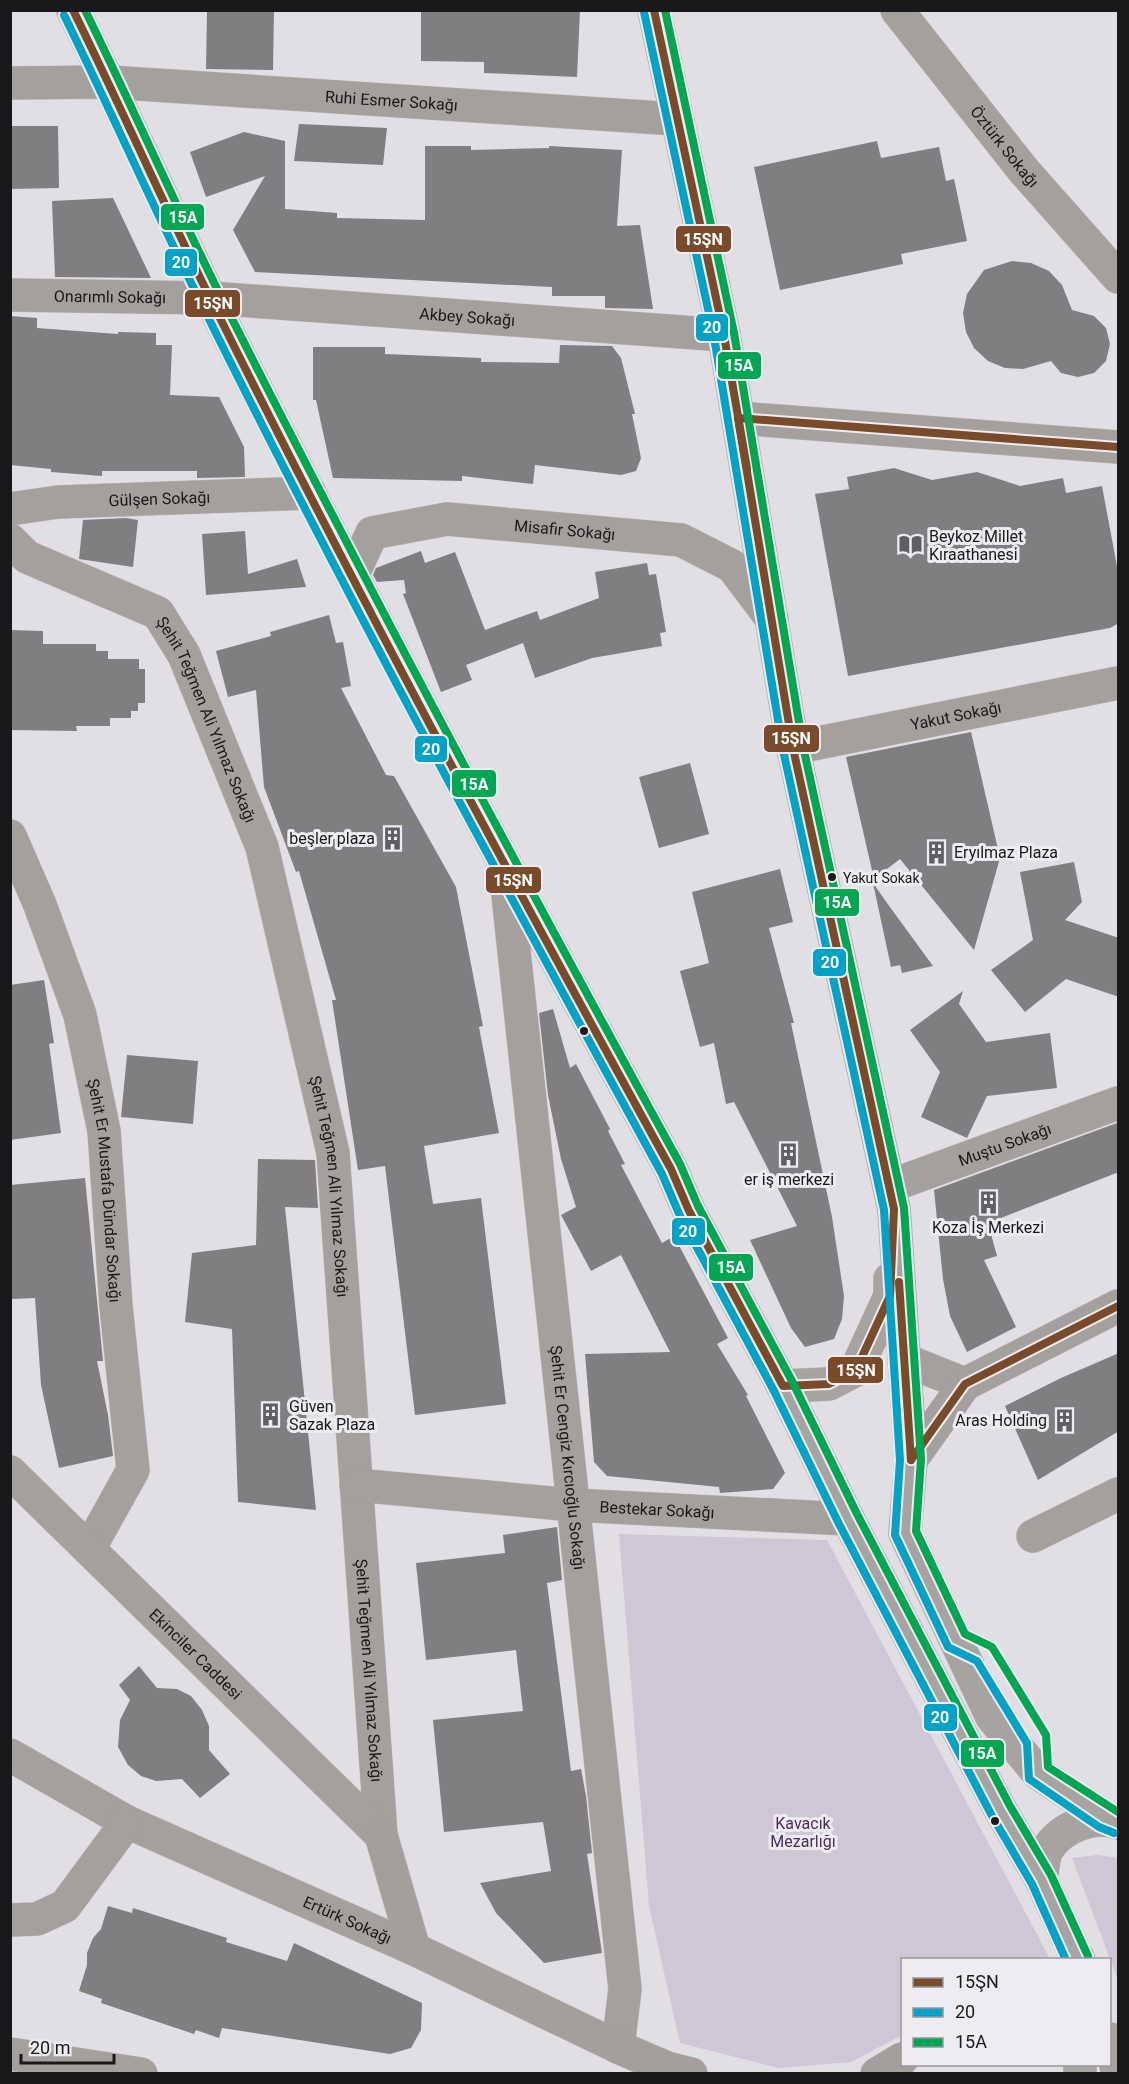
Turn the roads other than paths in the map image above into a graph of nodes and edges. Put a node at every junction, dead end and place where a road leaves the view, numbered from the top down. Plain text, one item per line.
1 (73, 10) edge
2 (654, 10) edge
3 (897, 10) edge
4 (109, 82) junction
5 (10, 83) edge
6 (676, 119) junction
7 (1113, 257) edge
8 (10, 295) edge
9 (210, 298) junction
10 (724, 335) junction
11 (738, 418) junction
12 (1119, 447) edge
13 (310, 493) junction
14 (10, 509) edge
15 (10, 540) edge
16 (352, 576) junction
17 (772, 619) junction
18 (1119, 683) edge
19 (793, 748) junction
20 (10, 836) edge
21 (505, 867) junction
22 (1119, 1103) edge
23 (892, 1198) junction
24 (1119, 1306) edge
25 (904, 1360) junction
26 (965, 1384) junction
27 (783, 1386) junction
28 (911, 1460) junction
29 (10, 1472) edge
30 (356, 1485) junction
31 (1119, 1494) edge
32 (573, 1505) junction
33 (848, 1519) junction
34 (1033, 1536) dead end
35 (89, 1549) junction
36 (10, 1755) edge
37 (1112, 1821) edge
38 (127, 1822) junction
39 (381, 1835) junction
40 (1041, 1879) junction
41 (10, 1920) edge
42 (414, 1949) junction
43 (1077, 1958) edge
44 (1111, 2043) edge
45 (618, 2047) junction
46 (10, 2054) edge
47 (901, 2060) edge
48 (141, 2073) edge
49 (691, 2073) edge
50 (877, 2073) edge
51 (1118, 2073) edge

1 - 4 main road
2 - 6 main road
3 - 7 street, Öztürk Sokağı
4 - 5 street, Ruhi Esmer Sokağı
4 - 6 street, Ruhi Esmer Sokağı
4 - 9 main road
6 - 10 main road
8 - 9 street, Onarımlı Sokağı
9 - 10 street, Akbey Sokağı
9 - 13 main road
10 - 11 main road
11 - 12 street
11 - 17 main road
13 - 14 street, Gülşen Sokağı
13 - 16 main road
15 - 30 street, Şehit Teğmen Ali Yılmaz Sokağı
16 - 17 street, Misafir Sokağı
16 - 21 main road
17 - 19 main road
18 - 19 street, Yakut Sokağı
19 - 23 main road
20 - 35 street, Şehit Er Mustafa Dündar Sokağı
21 - 27 main road
21 - 32 street, Şehit Er Cengiz Kırcıoğlu Sokağı
22 - 23 street, Muştu Sokağı
23 - 25 main road
23 - 27 main road
24 - 26 street
25 - 26 street
25 - 28 main road
26 - 28 street
27 - 33 main road
28 - 37 main road
29 - 35 street, Ekinciler Caddesi
30 - 32 street, Bestekar Sokağı
30 - 39 street, Şehit Teğmen Ali Yılmaz Sokağı
31 - 34 street
32 - 33 street, Bestekar Sokağı
32 - 45 street, Şehit Er Cengiz Kırcıoğlu Sokağı
33 - 40 main road
35 - 39 street, Ekinciler Caddesi
36 - 38 street, Ertürk Sokağı
37 - 40 main road
38 - 41 street
38 - 42 street, Ertürk Sokağı
39 - 42 main road, Şehit Teğmen Ali Yılmaz Sokağı
40 - 43 main road
42 - 45 main road, Ertürk Sokağı
44 - 51 main road
45 - 49 main road, Ertürk Sokağı
46 - 48 street
47 - 50 main road

